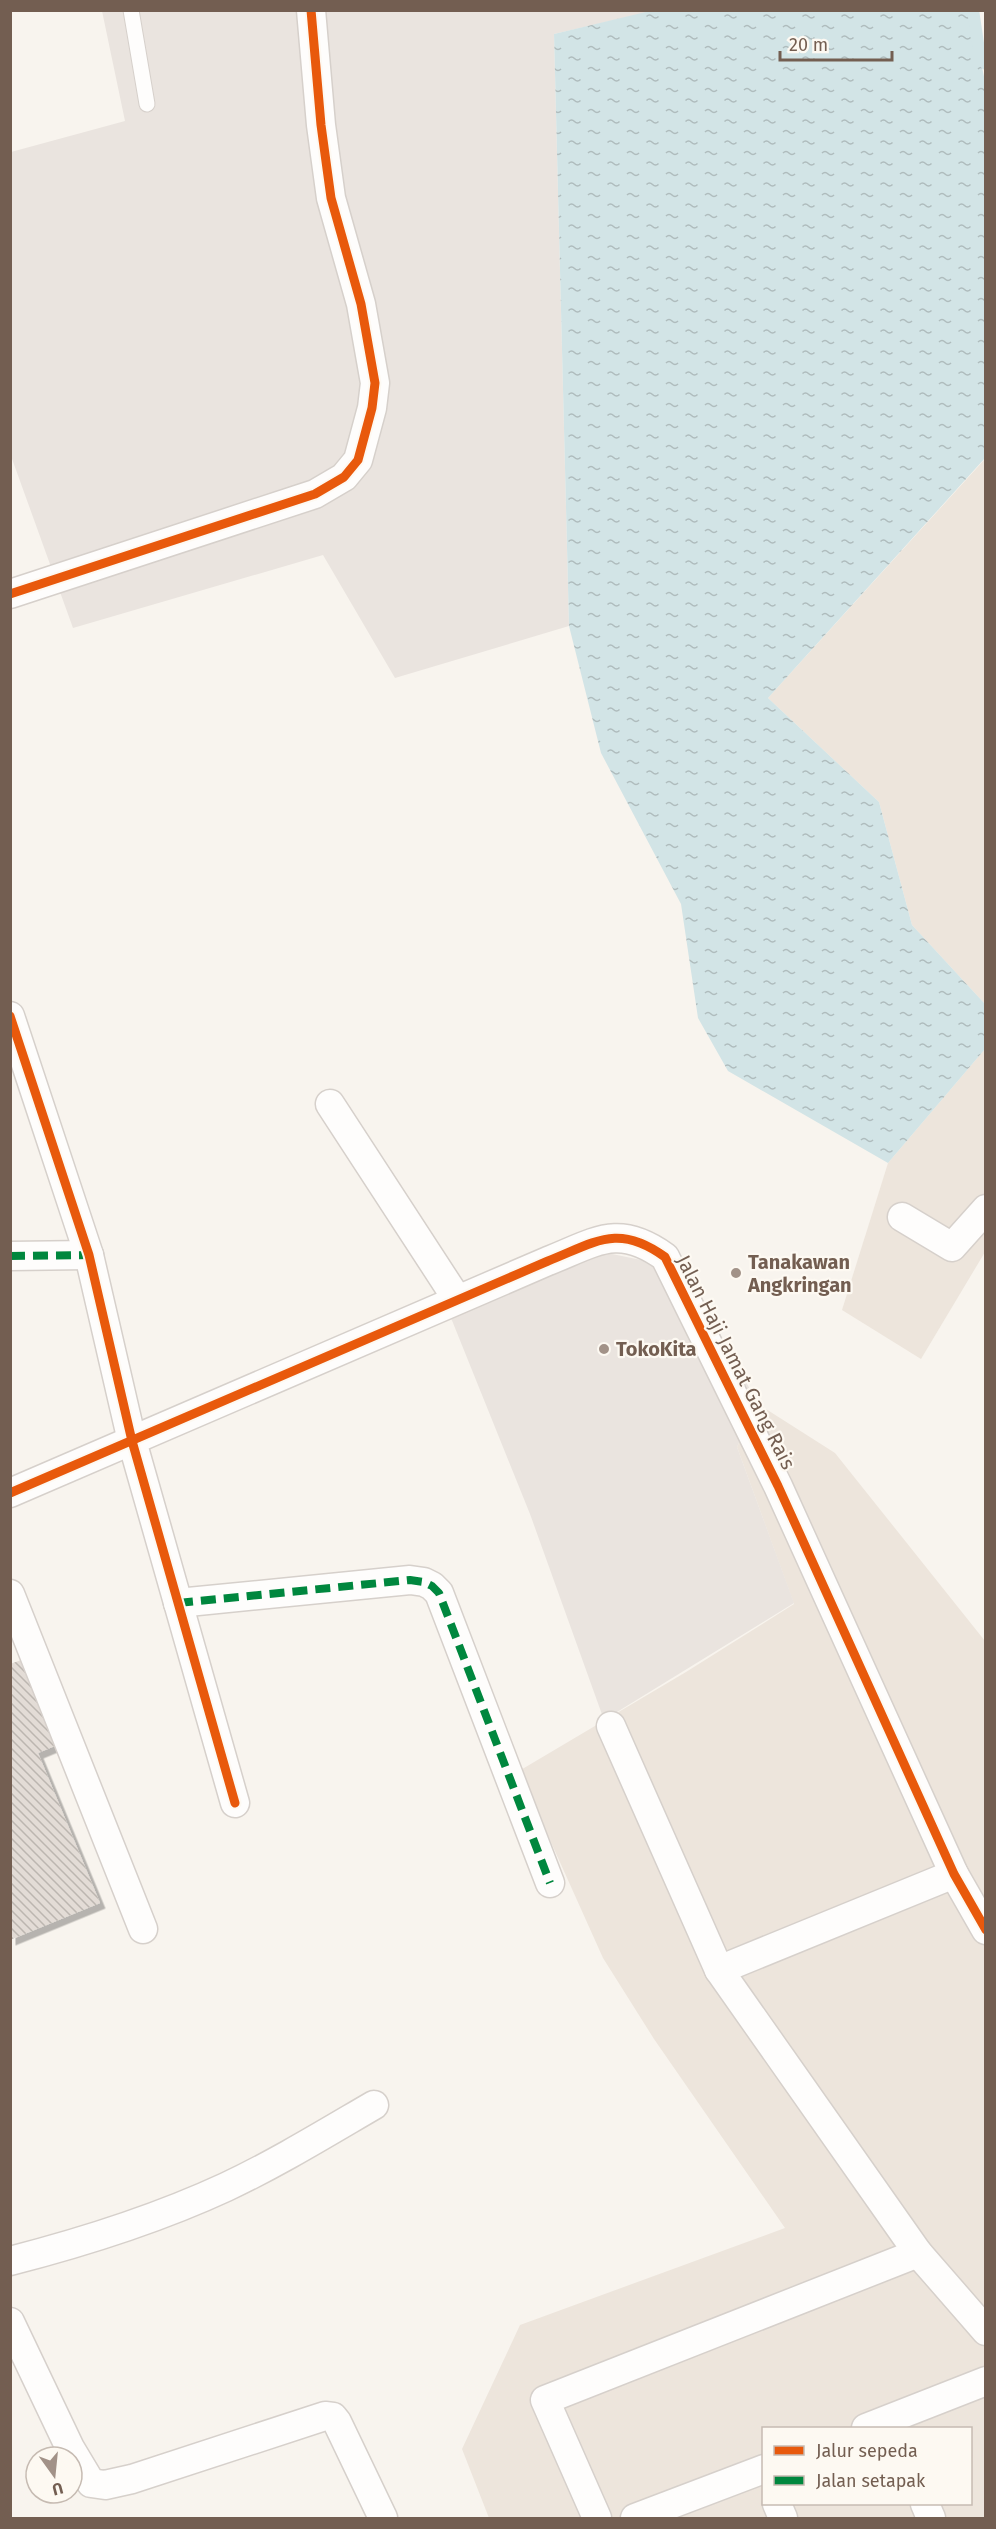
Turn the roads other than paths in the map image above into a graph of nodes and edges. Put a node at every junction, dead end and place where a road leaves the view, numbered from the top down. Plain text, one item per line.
1 (131, 10) edge
2 (311, 10) edge
3 (147, 104) dead end
4 (10, 594) edge
5 (10, 1016) edge
6 (330, 1104) dead end
7 (986, 1209) edge
8 (902, 1217) dead end
9 (89, 1255) junction
10 (10, 1256) edge
11 (457, 1299) junction
12 (132, 1441) junction
13 (10, 1493) edge
14 (10, 1593) edge
15 (178, 1603) junction
16 (610, 1726) dead end
17 (235, 1803) dead end
18 (954, 1874) junction
19 (550, 1883) dead end
20 (143, 1929) dead end
21 (986, 1930) edge
22 (719, 1970) junction
23 (374, 2105) dead end
24 (918, 2253) junction
25 (10, 2261) edge
26 (10, 2322) edge
27 (985, 2332) edge
28 (986, 2381) edge
29 (884, 2425) edge
30 (762, 2471) edge
31 (382, 2518) edge
32 (597, 2518) edge
33 (636, 2518) edge

1 - 3 lane
2 - 4 street
5 - 9 street
6 - 11 street
7 - 8 street
9 - 10 street
9 - 12 street
11 - 12 street, Jalan Haji Jamat Gang Rais
11 - 18 street, Jalan Haji Jamat Gang Rais
12 - 13 street, Jalan Haji Jamat Gang Rais
12 - 15 street
14 - 20 street
15 - 17 street
15 - 19 street
16 - 22 street
18 - 21 street, Jalan Haji Jamat Gang Rais
18 - 22 street
22 - 24 street
23 - 25 street
24 - 27 street
24 - 32 street
26 - 31 street
28 - 29 street
30 - 33 street

